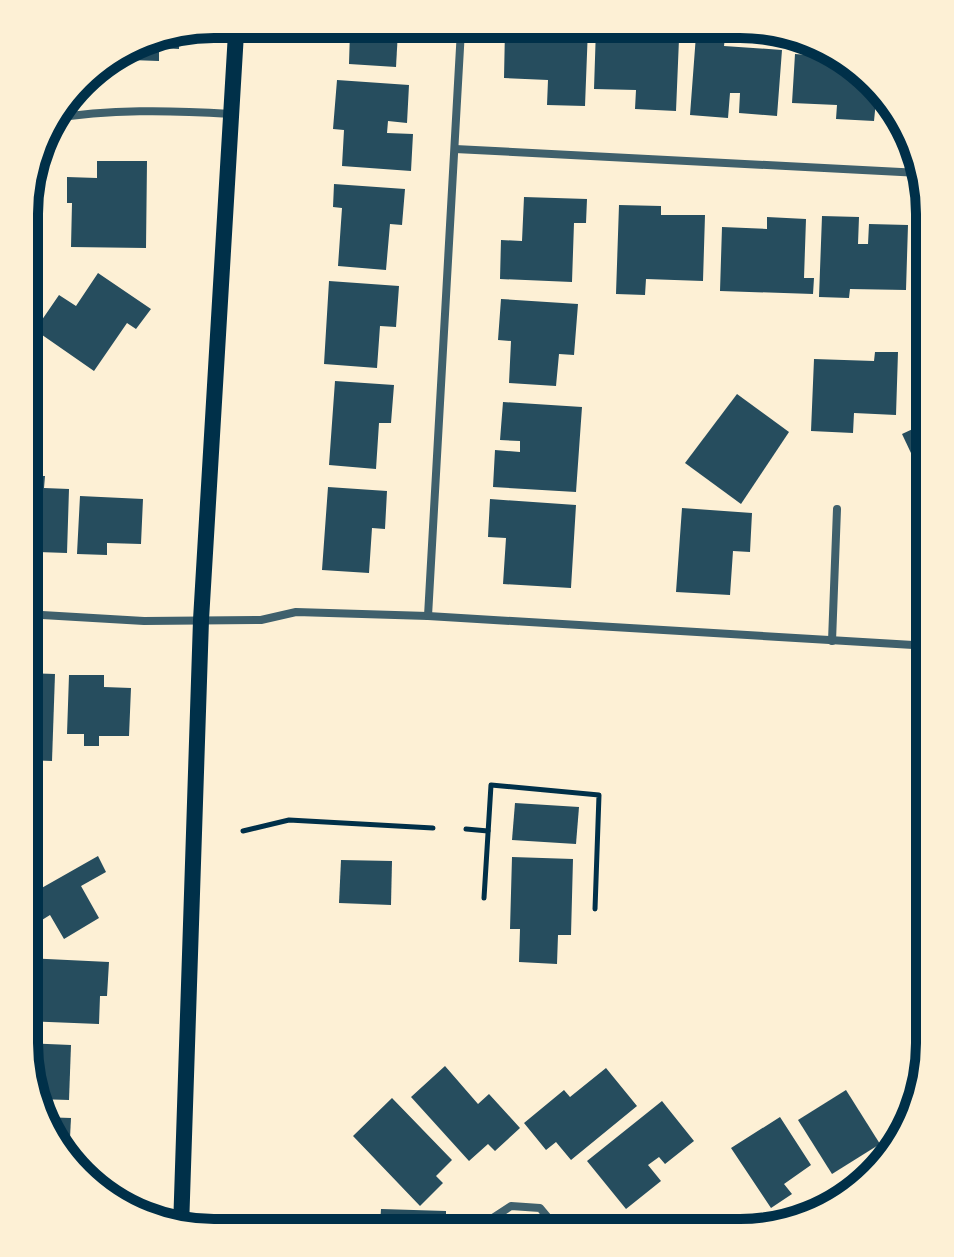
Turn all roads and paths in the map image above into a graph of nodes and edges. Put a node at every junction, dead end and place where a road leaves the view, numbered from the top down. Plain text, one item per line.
1 (236, 38) edge
2 (461, 38) edge
3 (232, 115) junction
4 (68, 116) edge
5 (455, 149) junction
6 (911, 173) edge
7 (837, 509) dead end
8 (38, 614) edge
9 (428, 616) junction
10 (201, 620) junction
11 (832, 641) junction
12 (916, 645) edge
13 (433, 828) dead end
14 (466, 829) dead end
15 (243, 831) dead end
16 (488, 831) junction
17 (484, 898) dead end
18 (595, 909) dead end
19 (181, 1215) edge
20 (491, 1219) edge
21 (549, 1219) edge

1 - 3 main road
2 - 5 street
3 - 4 street
3 - 10 main road
5 - 6 street
5 - 9 street
7 - 11 street
8 - 10 street
9 - 10 street
9 - 11 street
10 - 19 main road
11 - 12 street
13 - 15 path
14 - 16 path
16 - 17 path
16 - 18 path
20 - 21 street

